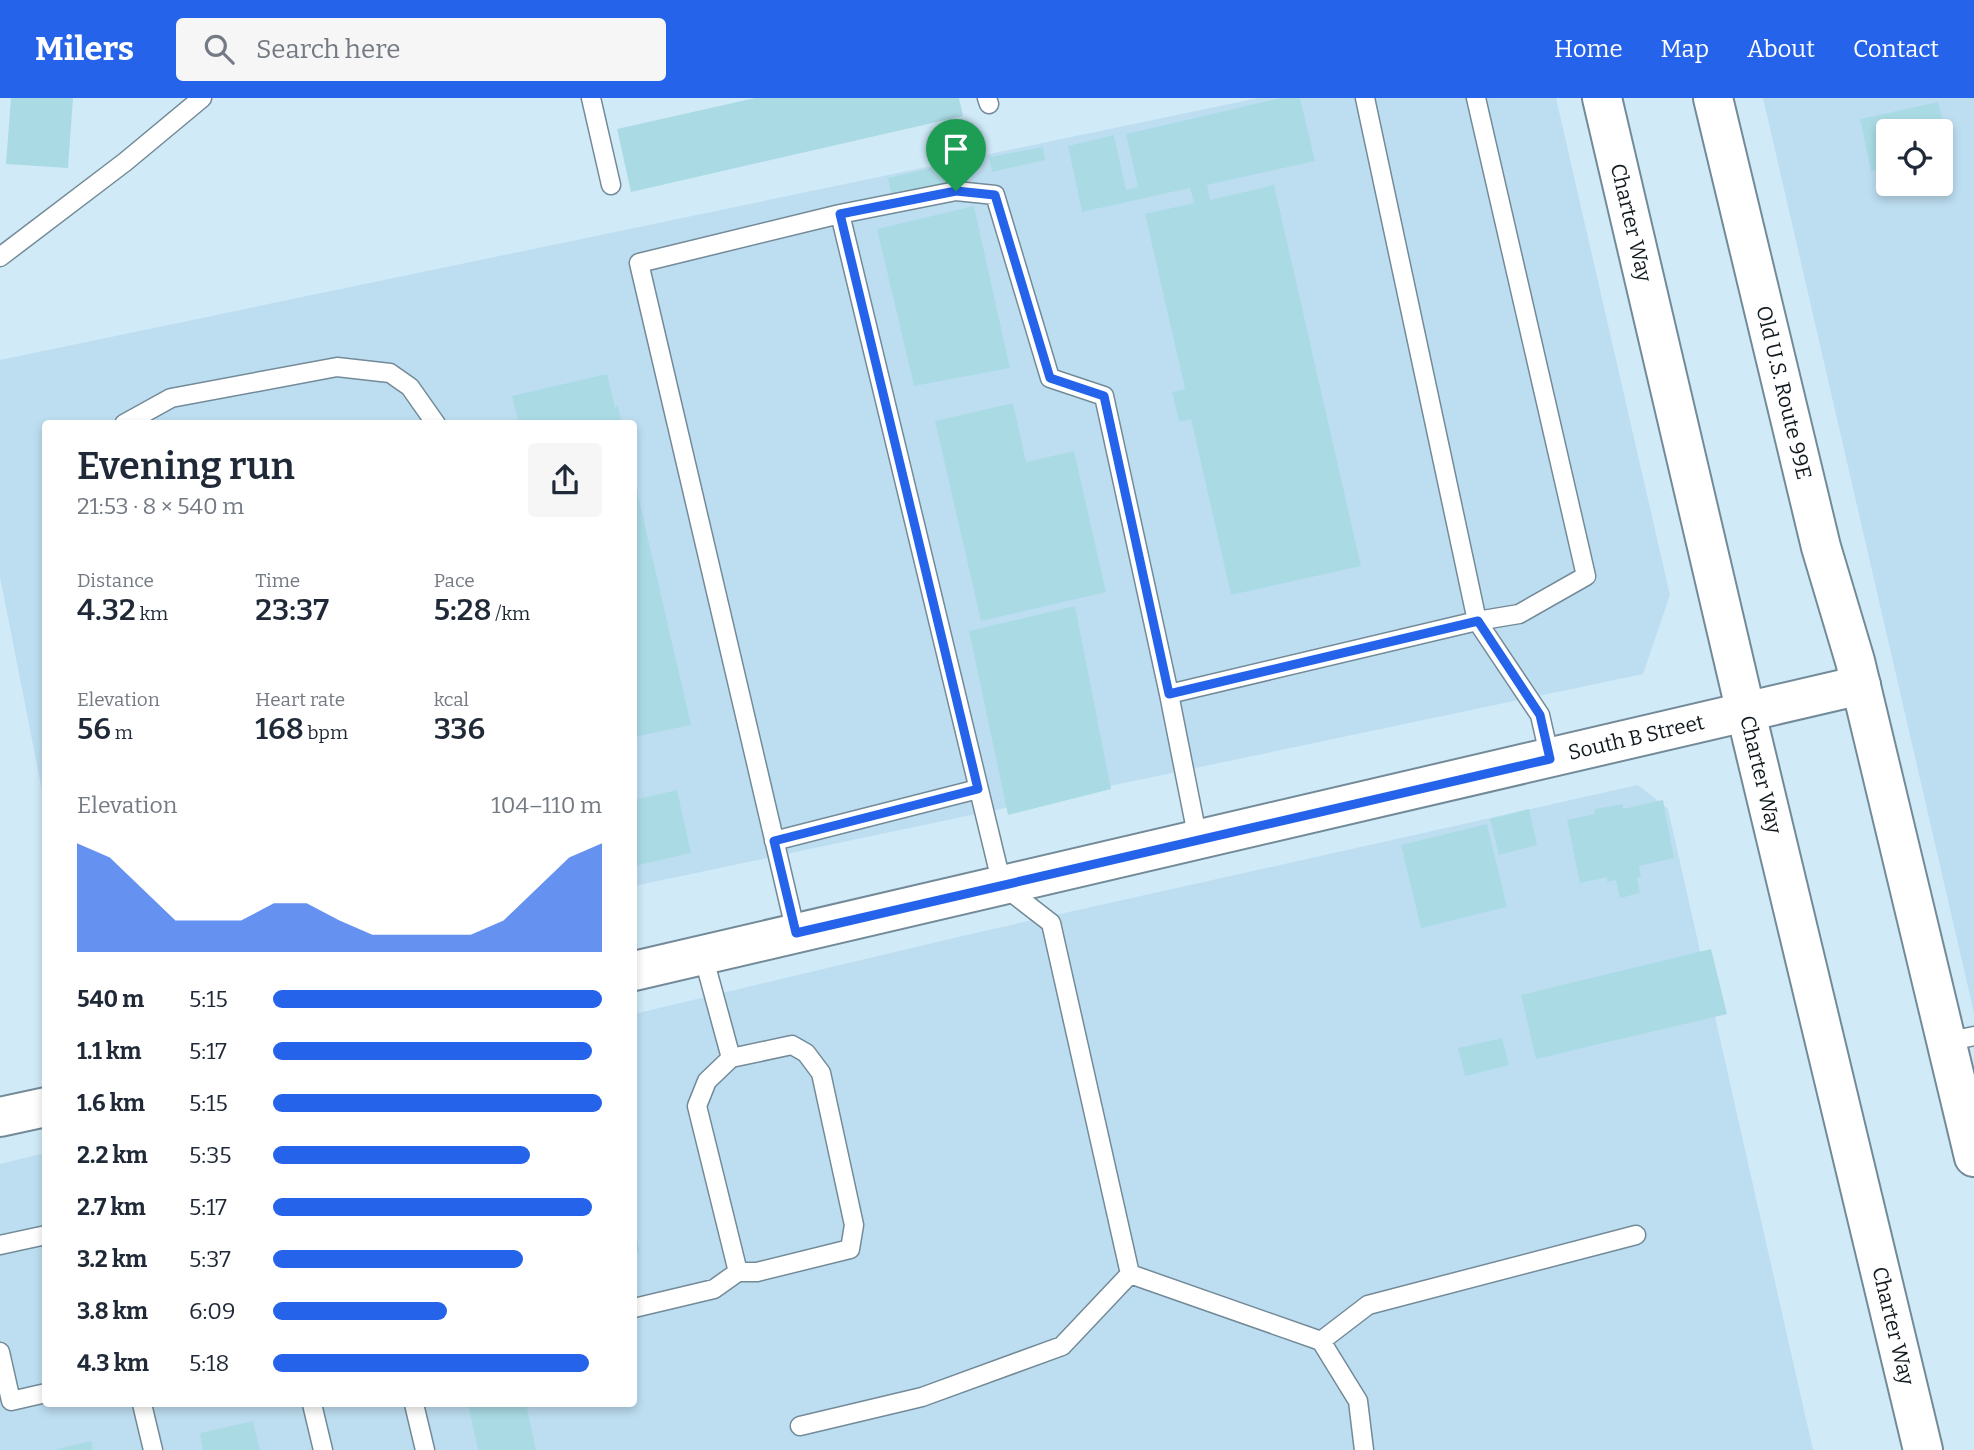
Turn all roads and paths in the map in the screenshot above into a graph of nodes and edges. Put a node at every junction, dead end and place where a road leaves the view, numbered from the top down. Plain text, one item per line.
1 (202, 98) edge
2 (591, 98) edge
3 (1365, 98) edge
4 (1476, 98) edge
5 (1602, 98) edge
6 (1713, 98) edge
7 (611, 186) dead end
8 (840, 214) junction
9 (0, 257) edge
10 (131, 420) edge
11 (433, 420) edge
12 (1478, 621) junction
13 (1861, 685) junction
14 (1169, 694) junction
15 (1746, 713) junction
16 (1550, 759) junction
17 (978, 789) junction
18 (1198, 840) junction
19 (774, 841) junction
20 (1002, 885) junction
21 (796, 933) junction
22 (703, 955) junction
23 (637, 970) edge
24 (1960, 1039) edge
25 (730, 1058) junction
26 (42, 1108) edge
27 (0, 1117) edge
28 (1974, 1157) edge
29 (42, 1236) edge
30 (1636, 1236) dead end
31 (0, 1245) edge
32 (738, 1272) junction
33 (1130, 1274) junction
34 (637, 1307) edge
35 (1321, 1341) junction
36 (0, 1352) edge
37 (42, 1394) edge
38 (143, 1407) edge
39 (313, 1407) edge
40 (415, 1407) edge
41 (800, 1426) dead end
42 (153, 1450) edge
43 (323, 1450) edge
44 (425, 1450) edge
45 (1364, 1450) edge
46 (1923, 1450) edge

1 - 9 lane
2 - 7 lane
3 - 12 lane
4 - 12 lane
5 - 15 main road, Charter Way
6 - 13 main road, Old U.S. Route 99E
8 - 14 lane
8 - 17 lane
8 - 19 lane
10 - 11 lane
12 - 14 lane
12 - 16 lane
13 - 15 main road, South B Street
13 - 24 main road
14 - 18 lane
15 - 16 main road, South B Street
15 - 46 main road, Charter Way
16 - 18 main road, South B Street
17 - 19 lane
17 - 20 lane
18 - 20 main road, South B Street
19 - 21 lane
20 - 21 main road, South B Street
20 - 33 lane
21 - 22 main road, South B Street
22 - 23 main road, South B Street
22 - 25 lane
24 - 28 main road
25 - 32 lane
25 - 32 lane
26 - 27 main road
29 - 31 lane
30 - 35 lane
32 - 34 lane
33 - 35 lane
33 - 41 lane
35 - 45 lane
36 - 37 lane
38 - 42 lane
39 - 43 lane
40 - 44 lane

